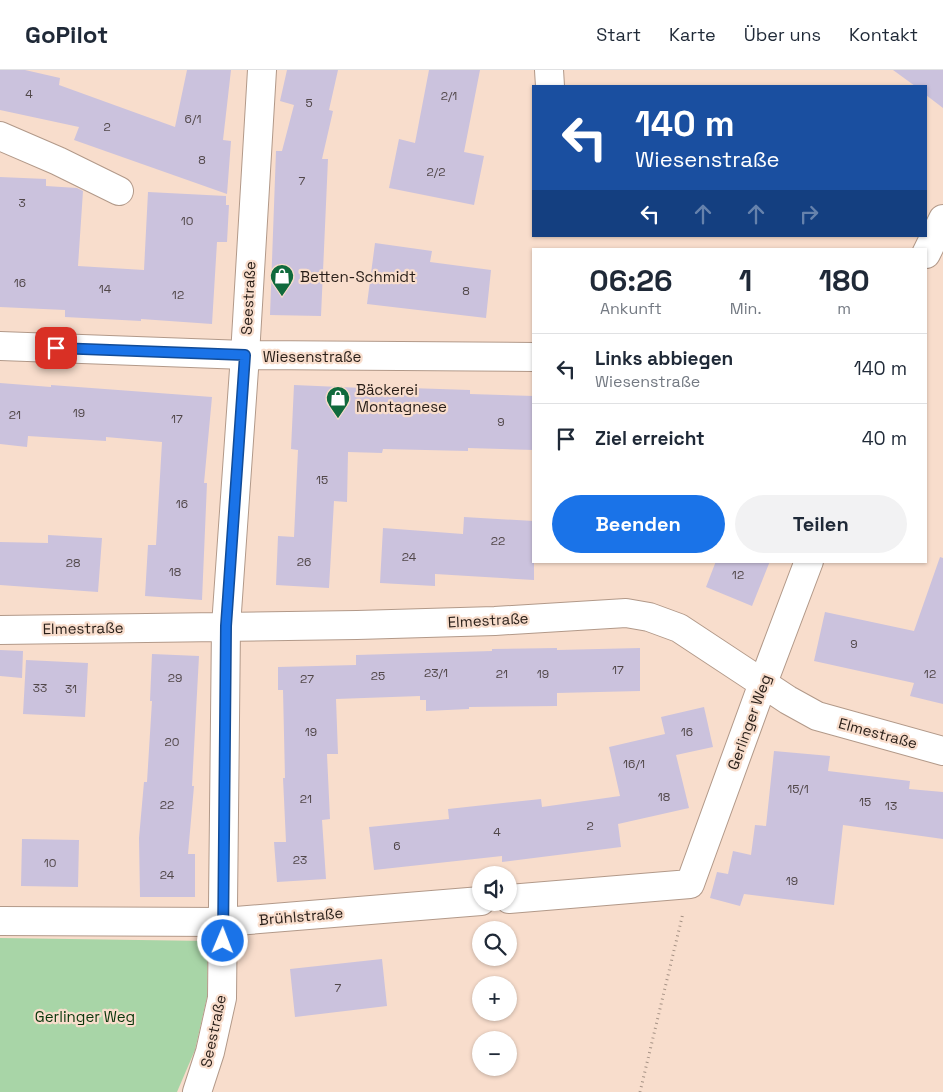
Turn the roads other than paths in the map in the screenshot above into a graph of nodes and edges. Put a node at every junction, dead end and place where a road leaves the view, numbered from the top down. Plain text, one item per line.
1 (262, 70) edge
2 (549, 70) edge
3 (550, 85) edge
4 (0, 136) edge
5 (120, 191) dead end
6 (943, 219) edge
7 (927, 252) edge
8 (0, 346) edge
9 (245, 355) junction
10 (532, 357) edge
11 (809, 563) edge
12 (226, 626) junction
13 (0, 630) edge
14 (763, 683) junction
15 (943, 751) edge
16 (517, 897) edge
17 (472, 902) edge
18 (0, 921) edge
19 (224, 922) junction
20 (197, 1092) edge

1 - 9 street, Seestraße
2 - 3 street
4 - 5 street
6 - 7 street
8 - 9 street, Wiesenstraße
9 - 10 street, Wiesenstraße
9 - 12 street, Seestraße
11 - 14 street, Gerlinger Weg
12 - 13 street, Elmestraße
12 - 14 street, Elmestraße
12 - 19 street, Seestraße
14 - 15 street, Elmestraße
14 - 16 street, Gerlinger Weg
17 - 19 street, Brühlstraße
18 - 19 street, Brühlstraße
19 - 20 street, Seestraße

